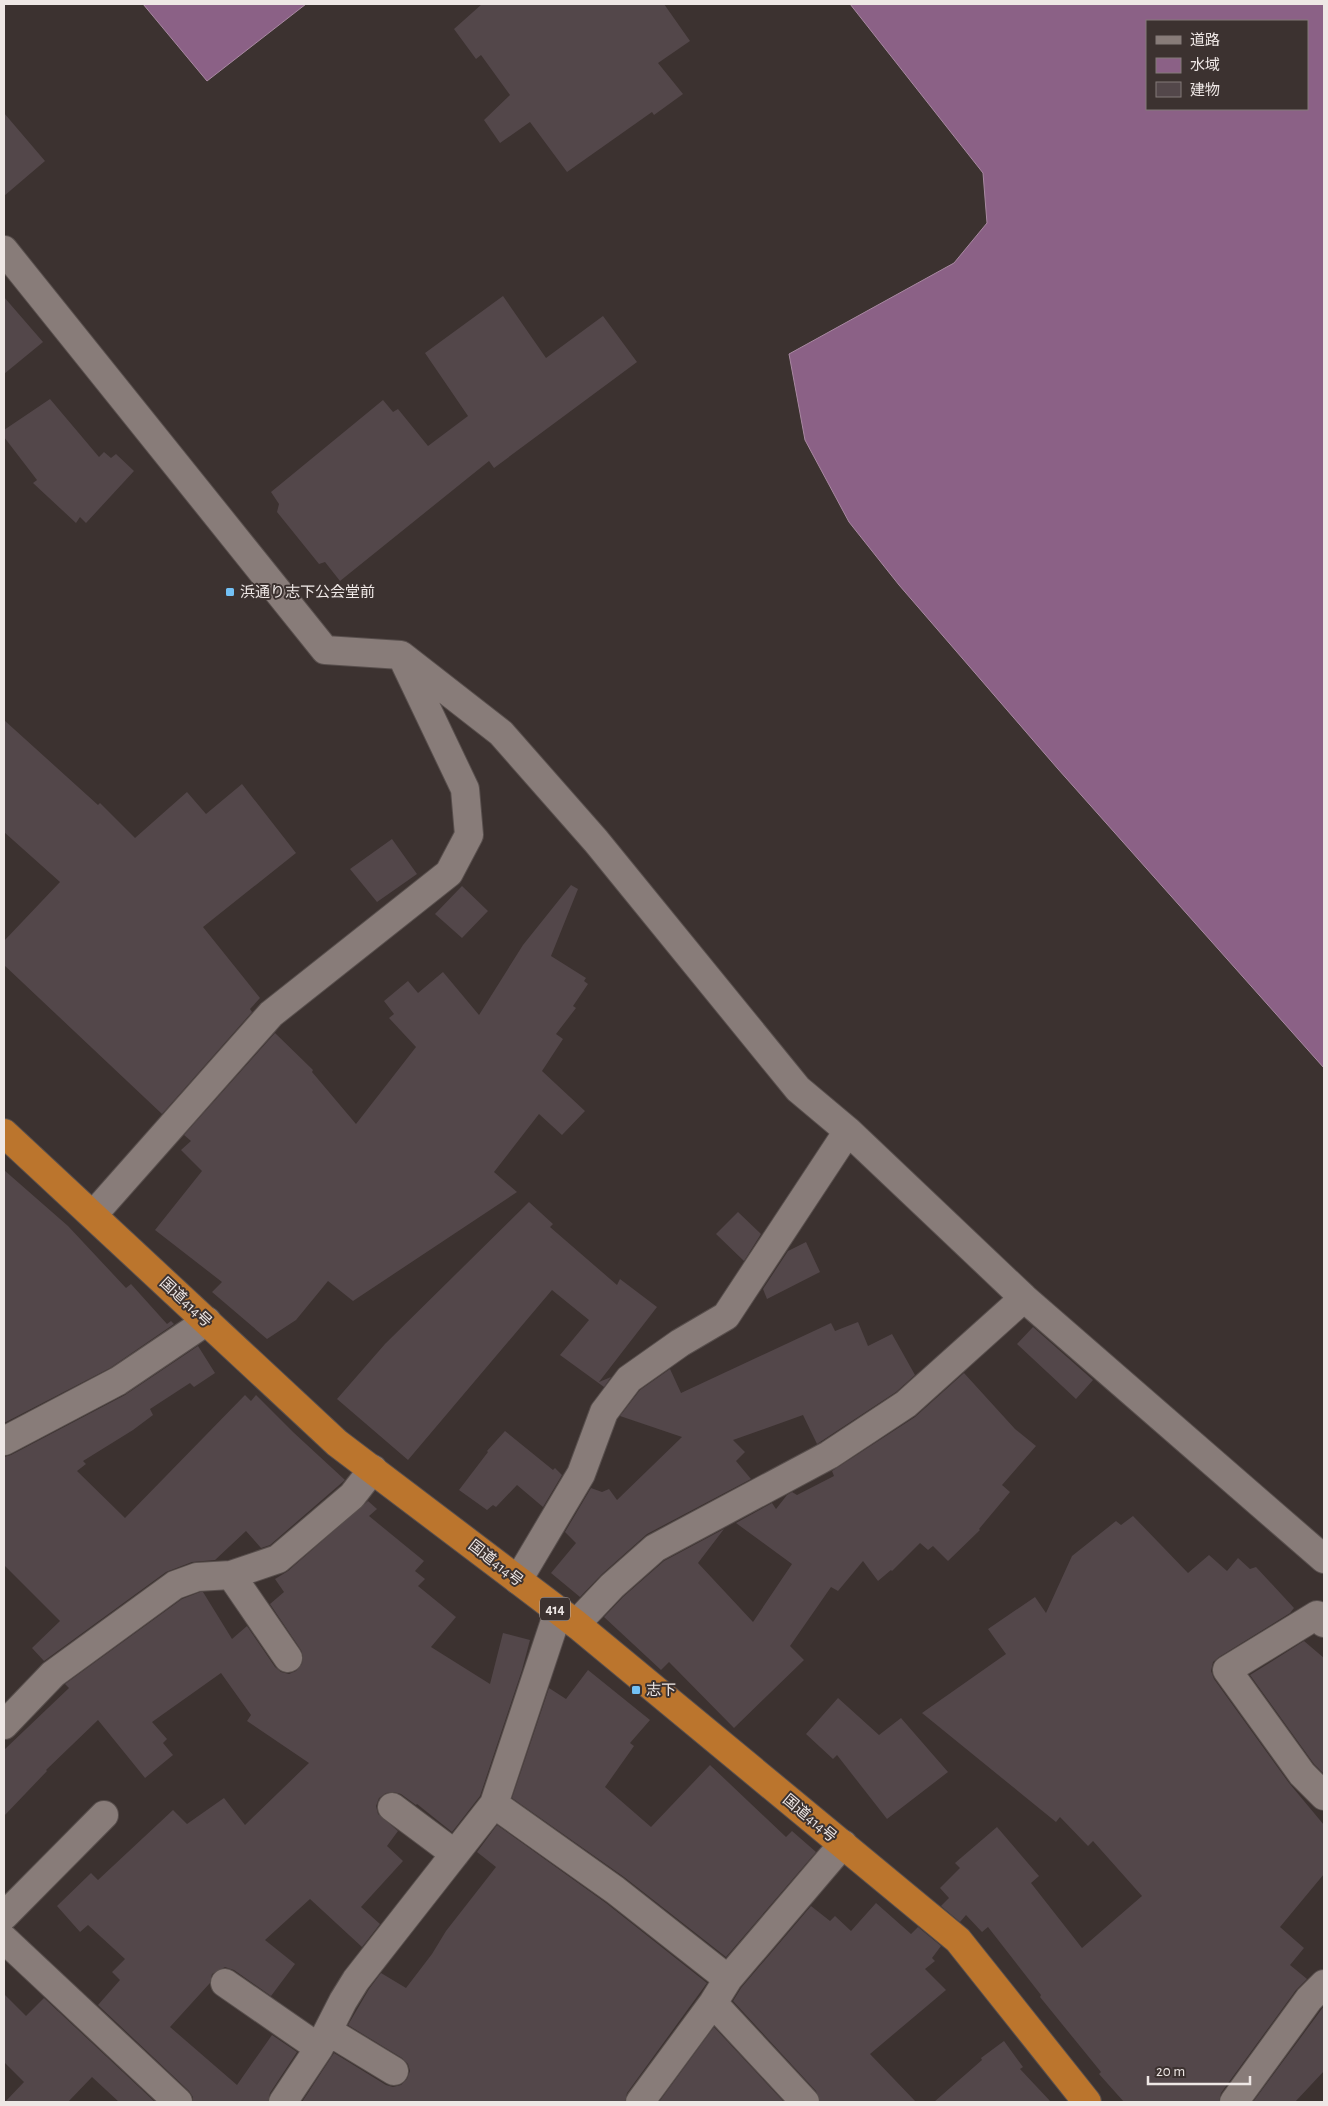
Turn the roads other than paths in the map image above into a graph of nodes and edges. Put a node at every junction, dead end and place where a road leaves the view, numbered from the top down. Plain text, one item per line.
1 (4, 250) edge
2 (401, 655) junction
3 (848, 1131) junction
4 (4, 1133) edge
5 (93, 1215) junction
6 (1024, 1298) junction
7 (206, 1321) junction
8 (4, 1441) edge
9 (373, 1470) junction
10 (1324, 1559) edge
11 (231, 1575) junction
12 (518, 1580) junction
13 (567, 1618) junction
14 (1324, 1623) edge
15 (288, 1658) dead end
16 (4, 1725) edge
17 (1324, 1796) edge
18 (494, 1804) junction
19 (392, 1808) dead end
20 (104, 1815) dead end
21 (843, 1844) junction
22 (454, 1854) junction
23 (4, 1916) edge
24 (4, 1939) edge
25 (728, 1979) junction
26 (225, 1983) dead end
27 (1324, 1984) edge
28 (713, 2003) junction
29 (324, 2040) junction
30 (394, 2071) dead end
31 (178, 2102) edge
32 (284, 2102) edge
33 (640, 2102) edge
34 (805, 2102) edge
35 (1087, 2102) edge
36 (1234, 2102) edge

1 - 2 street
2 - 3 street
2 - 5 street
3 - 6 street
3 - 12 street
4 - 5 highway, 国道414号 / 414
5 - 7 highway, 国道414号 / 414
6 - 10 street
6 - 13 street
7 - 8 street
7 - 9 highway, 国道414号 / 414
9 - 11 street
9 - 12 highway, 国道414号 / 414
11 - 15 street
11 - 16 street
12 - 13 highway, 国道414号 / 414
13 - 18 street
13 - 21 highway, 国道414号 / 414
14 - 17 street
18 - 22 street
18 - 25 street
19 - 22 street
20 - 23 street
21 - 25 street
21 - 35 highway, 国道414号 / 414
22 - 29 street
24 - 31 street
25 - 28 street
26 - 29 street
27 - 36 street
28 - 33 street
28 - 34 street
29 - 30 street
29 - 32 street

